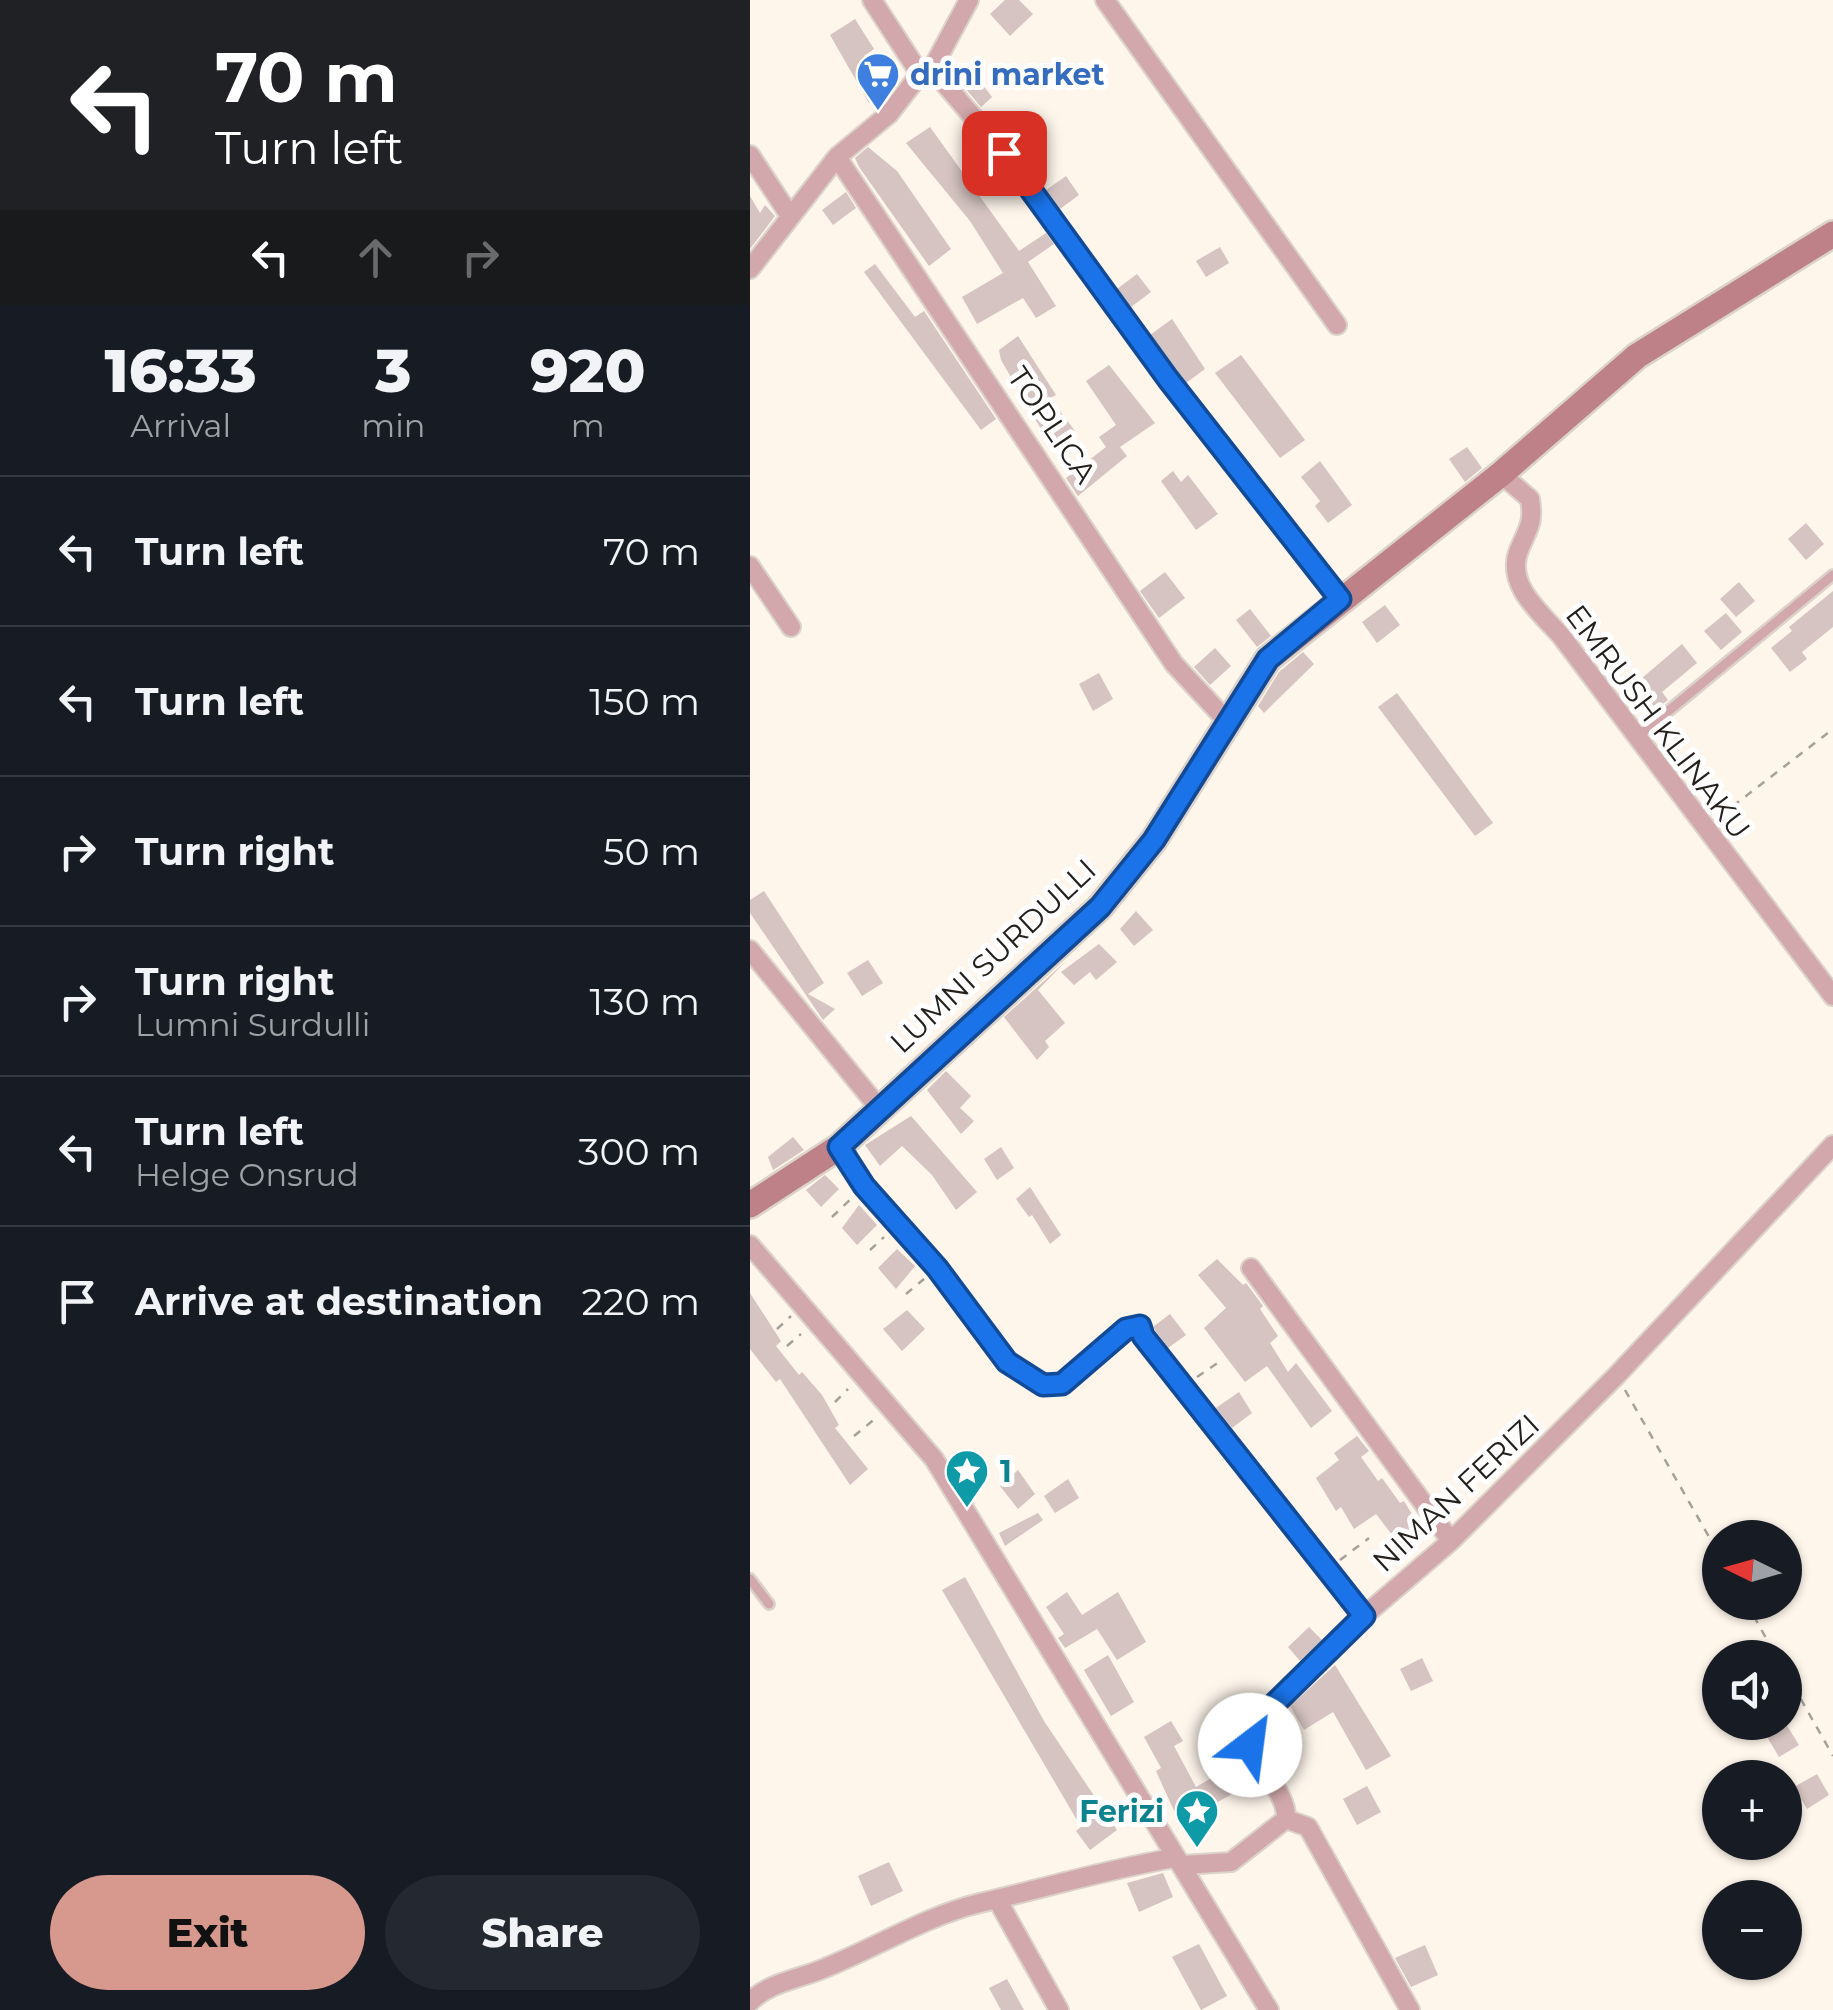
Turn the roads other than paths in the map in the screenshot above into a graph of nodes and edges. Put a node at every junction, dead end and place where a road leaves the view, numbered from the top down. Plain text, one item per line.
1 (872, 0) edge
2 (970, 0) edge
3 (1105, 0) edge
4 (926, 72) junction
5 (750, 155) edge
6 (837, 157) junction
7 (790, 216) junction
8 (1833, 234) edge
9 (750, 269) edge
10 (1337, 324) dead end
11 (1501, 474) junction
12 (750, 566) edge
13 (1833, 576) edge
14 (1340, 599) junction
15 (792, 626) dead end
16 (1226, 720) junction
17 (1635, 738) junction
18 (750, 950) edge
19 (1833, 996) edge
20 (879, 1108) junction
21 (1833, 1144) edge
22 (839, 1147) junction
23 (750, 1205) edge
24 (750, 1245) edge
25 (1251, 1268) dead end
26 (1451, 1540) junction
27 (750, 1579) edge
28 (769, 1604) dead end
29 (1364, 1616) junction
30 (1286, 1818) junction
31 (1183, 1865) junction
32 (998, 1901) junction
33 (750, 2002) edge
34 (1059, 2010) edge
35 (1269, 2010) edge
36 (1410, 2010) edge

1 - 4 street
2 - 4 street
3 - 10 street
4 - 6 street
4 - 14 street
5 - 7 street
6 - 7 street
6 - 16 street, TOPLICA
7 - 9 street
8 - 11 street, LUMNI SURDULLI
11 - 14 street, LUMNI SURDULLI
11 - 17 street, EMRUSH KLINAKU
12 - 15 street
13 - 17 lane
14 - 16 street, LUMNI SURDULLI
16 - 20 street, LUMNI SURDULLI
17 - 19 street, EMRUSH KLINAKU
18 - 20 street
20 - 22 street, LUMNI SURDULLI
21 - 26 street, NIMAN FERIZI
22 - 23 street, LUMNI SURDULLI
22 - 29 street
24 - 31 street
25 - 26 street
26 - 29 street, NIMAN FERIZI
27 - 28 lane
29 - 30 street, NIMAN FERIZI
30 - 31 street
30 - 36 street
31 - 32 street
31 - 35 street
32 - 33 street
32 - 34 street

